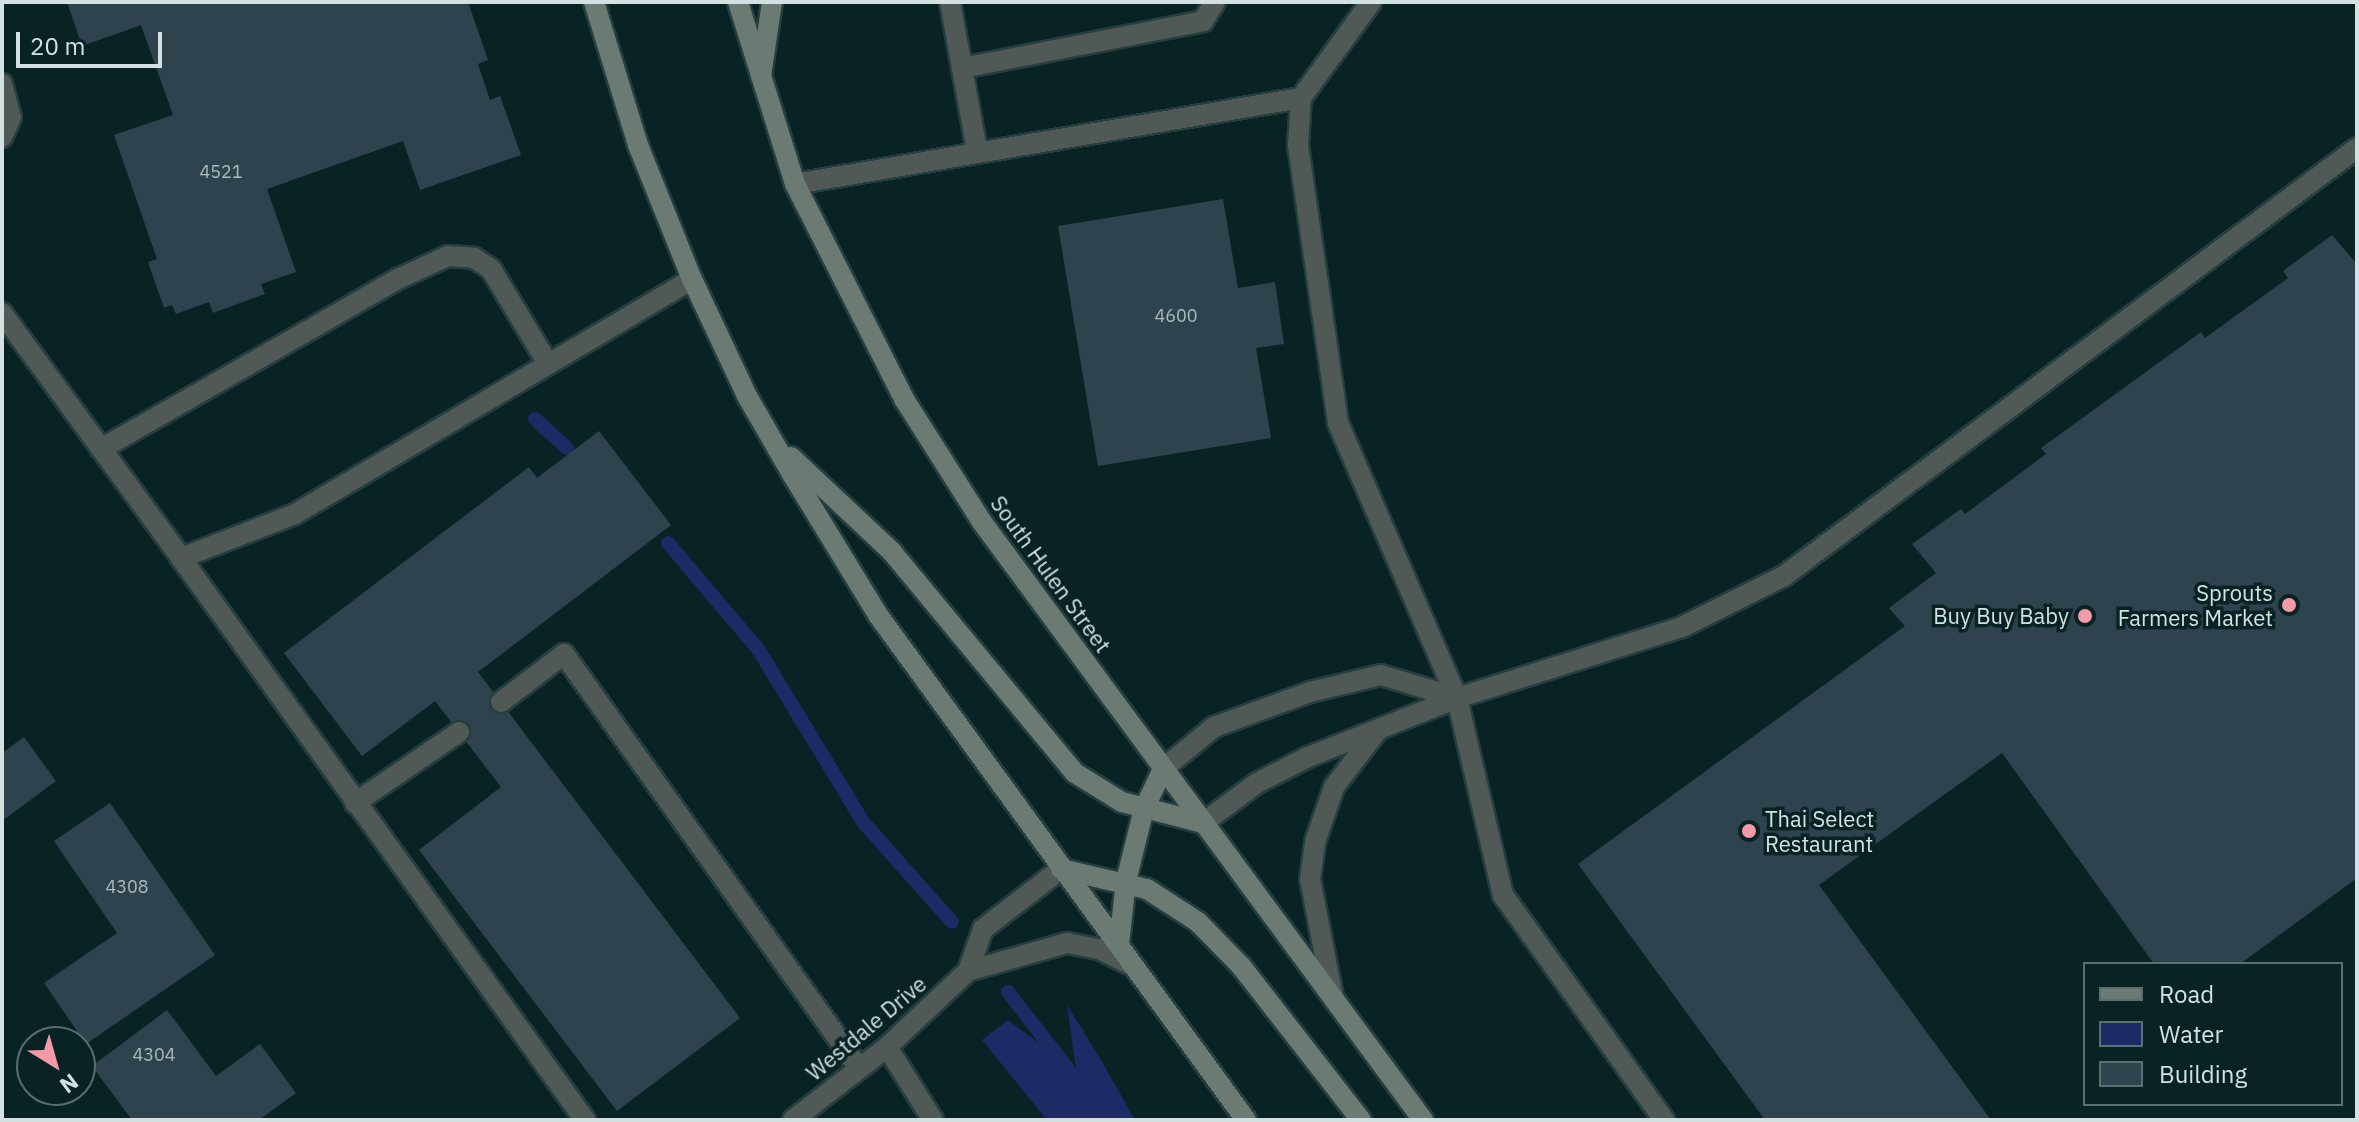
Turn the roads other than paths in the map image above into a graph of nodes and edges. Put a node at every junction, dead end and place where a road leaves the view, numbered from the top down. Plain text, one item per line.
1 (594, 2) edge
2 (738, 2) edge
3 (772, 2) edge
4 (950, 2) edge
5 (1215, 2) edge
6 (1371, 2) edge
7 (962, 68) junction
8 (2, 84) edge
9 (760, 84) junction
10 (1301, 98) junction
11 (2, 137) edge
12 (2357, 148) edge
13 (977, 151) junction
14 (795, 184) junction
15 (692, 279) junction
16 (2, 313) edge
17 (548, 364) junction
18 (773, 441) junction
19 (101, 449) junction
20 (181, 558) junction
21 (1457, 698) junction
22 (501, 702) dead end
23 (1380, 728) junction
24 (459, 732) dead end
25 (1163, 769) junction
26 (355, 803) junction
27 (1144, 809) junction
28 (1203, 823) junction
29 (1061, 869) junction
30 (1126, 881) junction
31 (1119, 944) junction
32 (1135, 967) junction
33 (968, 971) junction
34 (1333, 997) junction
35 (887, 1047) junction
36 (859, 1068) junction
37 (585, 1120) edge
38 (793, 1120) edge
39 (933, 1120) edge
40 (1246, 1120) edge
41 (1361, 1120) edge
42 (1423, 1120) edge
43 (1664, 1120) edge

1 - 15 main road
2 - 9 main road, South Hulen Street
3 - 9 main road
4 - 7 street
5 - 7 street
6 - 10 street
7 - 13 street
8 - 11 street
9 - 14 main road, South Hulen Street
10 - 13 street
10 - 21 street
12 - 21 street
13 - 14 street
14 - 25 main road, South Hulen Street
15 - 17 street
15 - 18 main road
16 - 19 street
17 - 19 street
17 - 20 street
18 - 27 main road
18 - 29 main road
19 - 20 street
20 - 26 street
21 - 23 street
21 - 25 street
21 - 43 street
22 - 36 street
23 - 28 street
23 - 34 street
24 - 26 street
25 - 27 main road
25 - 28 main road, South Hulen Street
26 - 37 street
27 - 28 main road
27 - 30 main road
28 - 34 main road, South Hulen Street
29 - 30 main road
29 - 31 main road
29 - 33 street, Westdale Drive
30 - 31 main road
30 - 41 main road
31 - 32 main road
32 - 33 street, Westdale Drive
32 - 40 main road
33 - 35 street, Westdale Drive
34 - 42 main road, South Hulen Street
35 - 36 street, Westdale Drive
35 - 39 street
36 - 38 street, Westdale Drive

